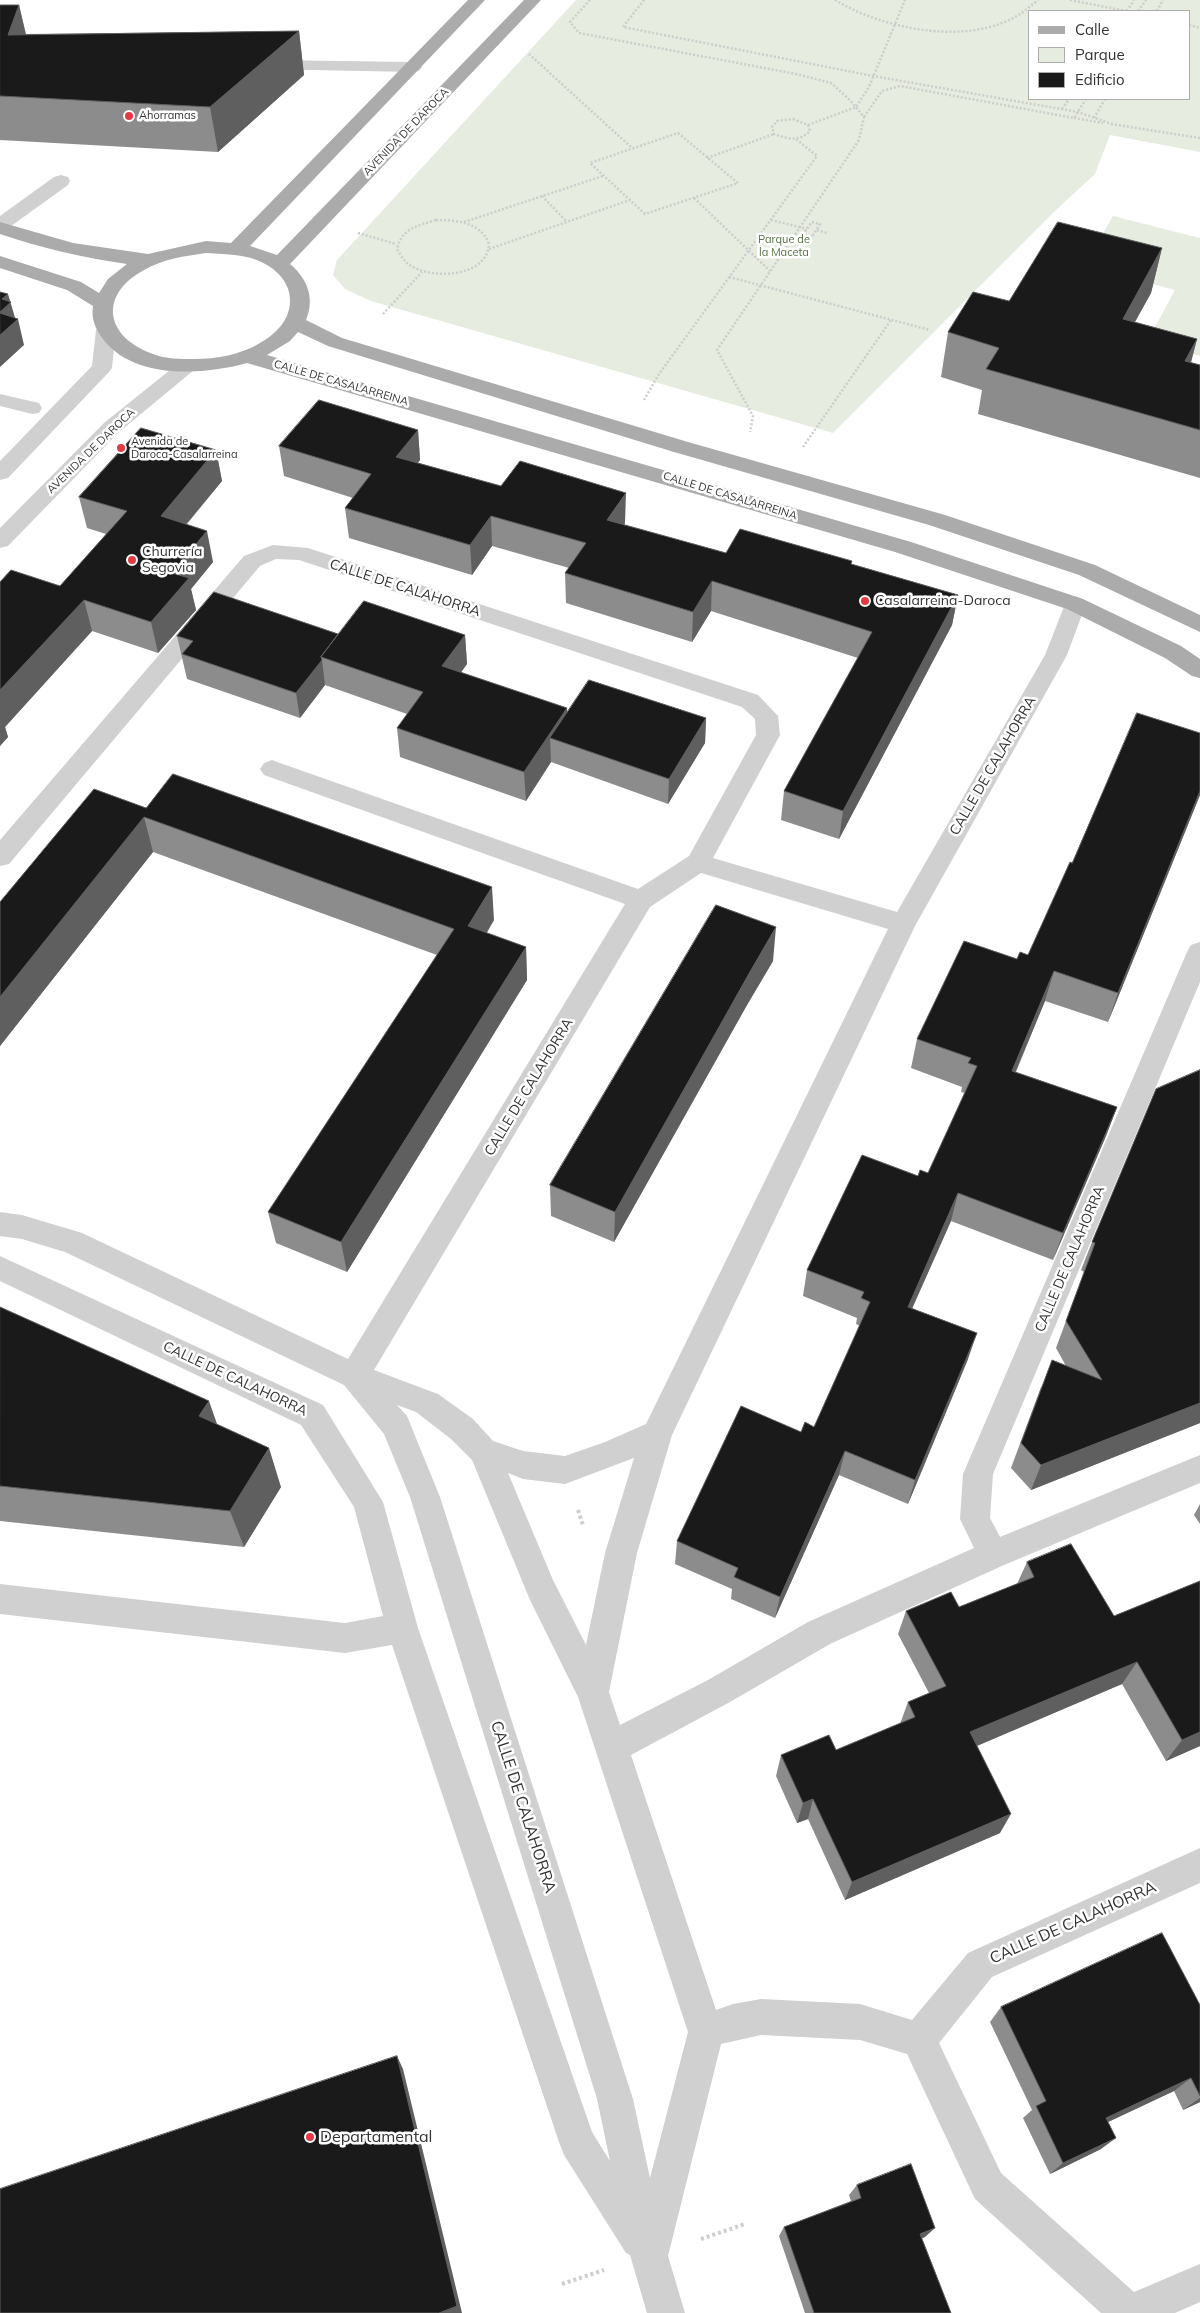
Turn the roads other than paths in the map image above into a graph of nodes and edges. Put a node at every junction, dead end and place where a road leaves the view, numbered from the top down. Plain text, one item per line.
1 (477, 0) edge
2 (533, 0) edge
3 (253, 65) edge
4 (413, 66) junction
5 (61, 181) dead end
6 (0, 226) edge
7 (236, 249) junction
8 (149, 260) junction
9 (0, 262) edge
10 (279, 264) junction
11 (103, 304) junction
12 (294, 323) junction
13 (106, 330) junction
14 (247, 356) junction
15 (187, 366) junction
16 (0, 400) edge
17 (32, 408) dead end
18 (0, 473) edge
19 (0, 542) edge
20 (1087, 570) junction
21 (1076, 604) junction
22 (1200, 624) edge
23 (1200, 670) edge
24 (272, 769) dead end
25 (0, 857) edge
26 (698, 863) junction
27 (641, 900) junction
28 (904, 924) junction
29 (1198, 963) edge
30 (0, 1224) edge
31 (0, 1268) edge
32 (354, 1376) junction
33 (657, 1434) junction
34 (483, 1451) junction
35 (1200, 1470) edge
36 (993, 1555) junction
37 (0, 1599) edge
38 (402, 1628) junction
39 (593, 1692) junction
40 (611, 1748) junction
41 (1200, 1865) edge
42 (706, 2032) junction
43 (919, 2040) junction
44 (649, 2256) junction
45 (1200, 2283) edge
46 (666, 2313) edge
47 (1130, 2313) edge

1 - 4 main road
2 - 10 main road, AVENIDA DE DAROCA
3 - 4 street
4 - 7 main road
5 - 6 street
6 - 8 main road
7 - 8 main road
7 - 10 main road
8 - 11 main road
9 - 11 main road
10 - 12 main road
11 - 13 main road
12 - 14 main road
12 - 20 main road
13 - 15 main road
13 - 18 street
14 - 15 main road
14 - 21 main road, CALLE DE CASALARREINA
15 - 19 street, AVENIDA DE DAROCA
16 - 17 street
20 - 21 main road
20 - 22 main road
21 - 23 main road, CALLE DE CASALARREINA
21 - 28 street, CALLE DE CALAHORRA
24 - 27 street
25 - 26 street, CALLE DE CALAHORRA
26 - 27 street, CALLE DE CALAHORRA
26 - 28 street
27 - 32 street, CALLE DE CALAHORRA
28 - 33 street, CALLE DE CALAHORRA
29 - 36 street, CALLE DE CALAHORRA
30 - 32 street, CALLE DE CALAHORRA
31 - 38 street, CALLE DE CALAHORRA
32 - 34 street, CALLE DE CALAHORRA
32 - 44 street, CALLE DE CALAHORRA
33 - 34 street, CALLE DE CALAHORRA
33 - 39 street, CALLE DE CALAHORRA
34 - 39 street, CALLE DE CALAHORRA
35 - 36 street
36 - 40 street
37 - 38 street
38 - 44 street, CALLE DE CALAHORRA
39 - 40 street, CALLE DE CALAHORRA
40 - 42 street, CALLE DE CALAHORRA
41 - 43 street, CALLE DE CALAHORRA
42 - 43 street
42 - 44 street
43 - 47 street
44 - 46 street, CALLE DE CALAHORRA
45 - 47 street

